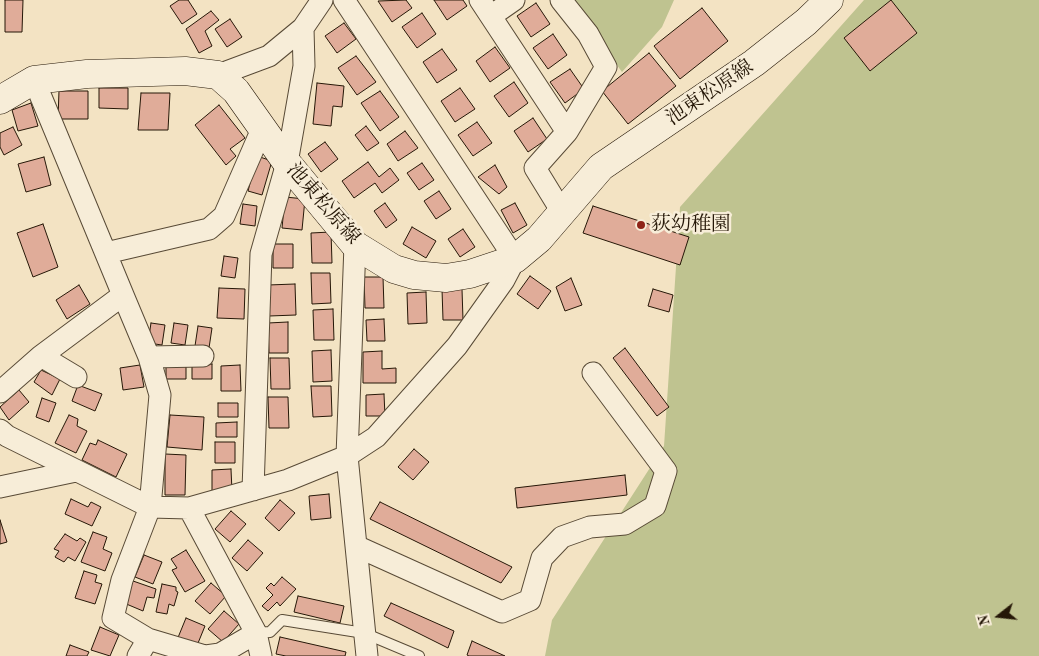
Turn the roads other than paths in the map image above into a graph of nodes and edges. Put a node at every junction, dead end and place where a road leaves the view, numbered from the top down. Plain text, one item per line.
1 (322, 0) edge
2 (344, 0) edge
3 (514, 0) edge
4 (561, 0) edge
5 (829, 0) edge
6 (486, 8) edge
7 (303, 28) junction
8 (218, 75) junction
9 (34, 80) junction
10 (0, 100) edge
11 (262, 129) junction
12 (567, 132) junction
13 (288, 163) junction
14 (562, 212) junction
15 (354, 244) junction
16 (106, 253) junction
17 (515, 258) junction
18 (124, 295) junction
19 (41, 356) junction
20 (203, 356) dead end
21 (149, 357) junction
22 (593, 373) dead end
23 (76, 377) dead end
24 (0, 392) edge
25 (0, 430) edge
26 (347, 456) junction
27 (76, 470) junction
28 (0, 487) edge
29 (253, 490) junction
30 (150, 507) junction
31 (189, 508) junction
32 (356, 546) junction
33 (256, 633) junction
34 (364, 633) junction
35 (143, 647) edge
36 (205, 656) edge
37 (261, 656) edge
38 (367, 656) edge
39 (419, 656) edge

1 - 7 street
2 - 17 street
3 - 6 street
4 - 12 street
5 - 14 main road, 池東松原線
6 - 12 street
7 - 8 street
7 - 13 street
8 - 9 main road
8 - 11 main road, 池東松原線
9 - 10 main road
9 - 16 street
11 - 13 main road, 池東松原線
11 - 16 street
12 - 14 street
13 - 15 main road, 池東松原線
13 - 29 street
14 - 17 main road, 池東松原線
15 - 17 main road, 池東松原線
15 - 26 street
16 - 18 street
17 - 26 street
18 - 19 street
18 - 21 street
19 - 23 street
19 - 24 street
20 - 21 street
21 - 30 street
22 - 32 street
25 - 27 street
26 - 29 street
26 - 32 street
27 - 28 street
27 - 30 street
29 - 31 street
30 - 31 street
30 - 35 street
31 - 33 street
32 - 34 street
33 - 34 lane
33 - 36 street
33 - 37 street
34 - 38 street
34 - 39 lane
35 - 36 street

